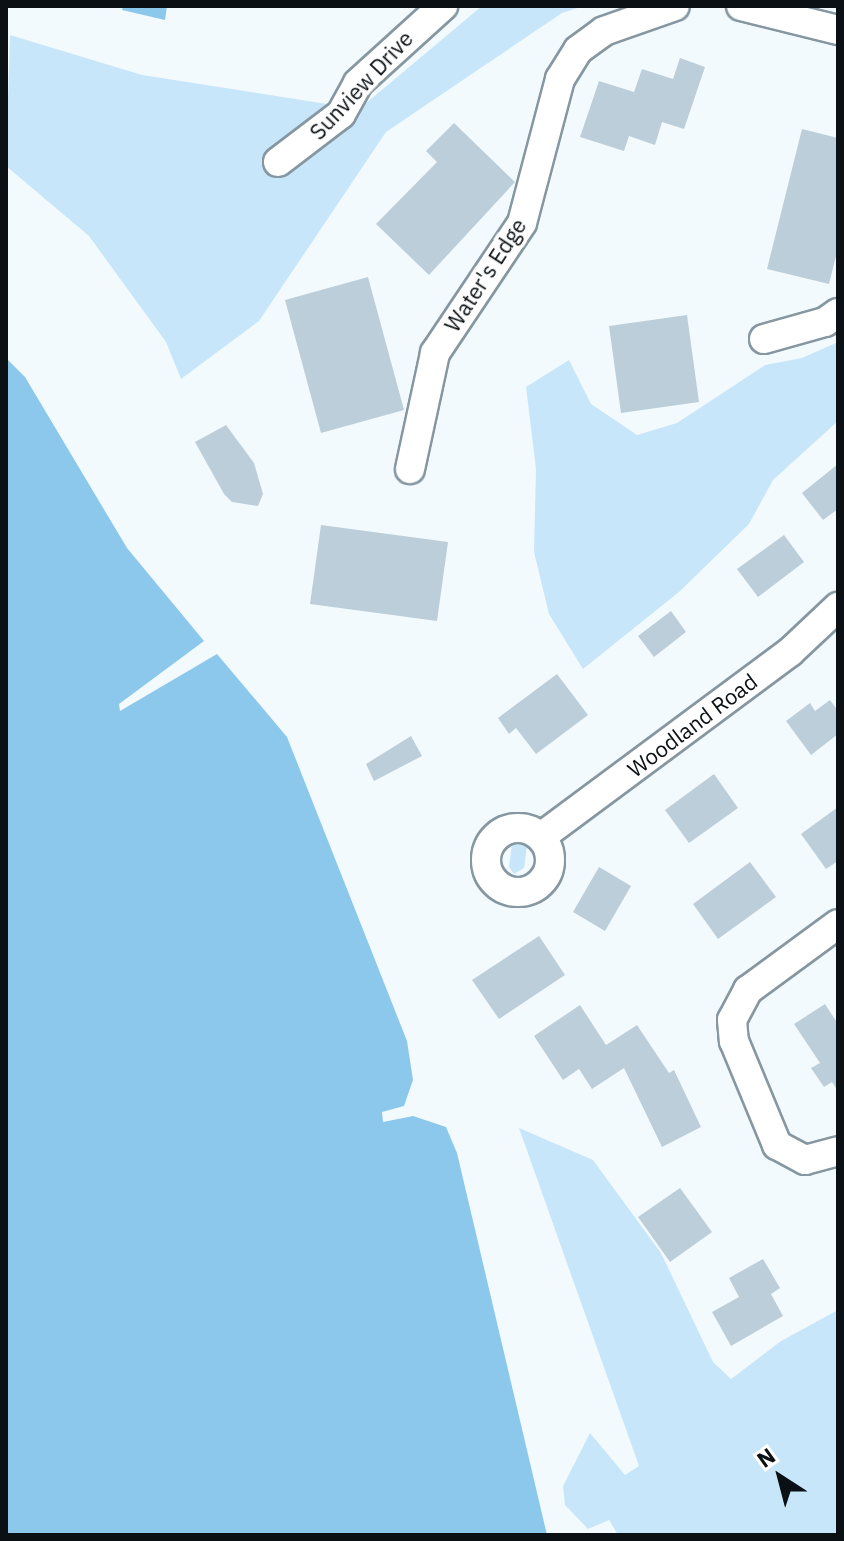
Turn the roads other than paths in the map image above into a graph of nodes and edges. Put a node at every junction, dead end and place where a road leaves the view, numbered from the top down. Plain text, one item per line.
1 (443, 6) edge
2 (675, 6) edge
3 (741, 6) edge
4 (838, 30) edge
5 (278, 162) dead end
6 (838, 313) edge
7 (764, 339) dead end
8 (410, 469) dead end
9 (838, 607) edge
10 (541, 837) dead end
11 (838, 924) edge
12 (838, 1151) edge

1 - 5 street, Sunview Drive
2 - 8 street, Water's Edge
3 - 4 street
6 - 7 street
9 - 10 street, Woodland Road
11 - 12 street

